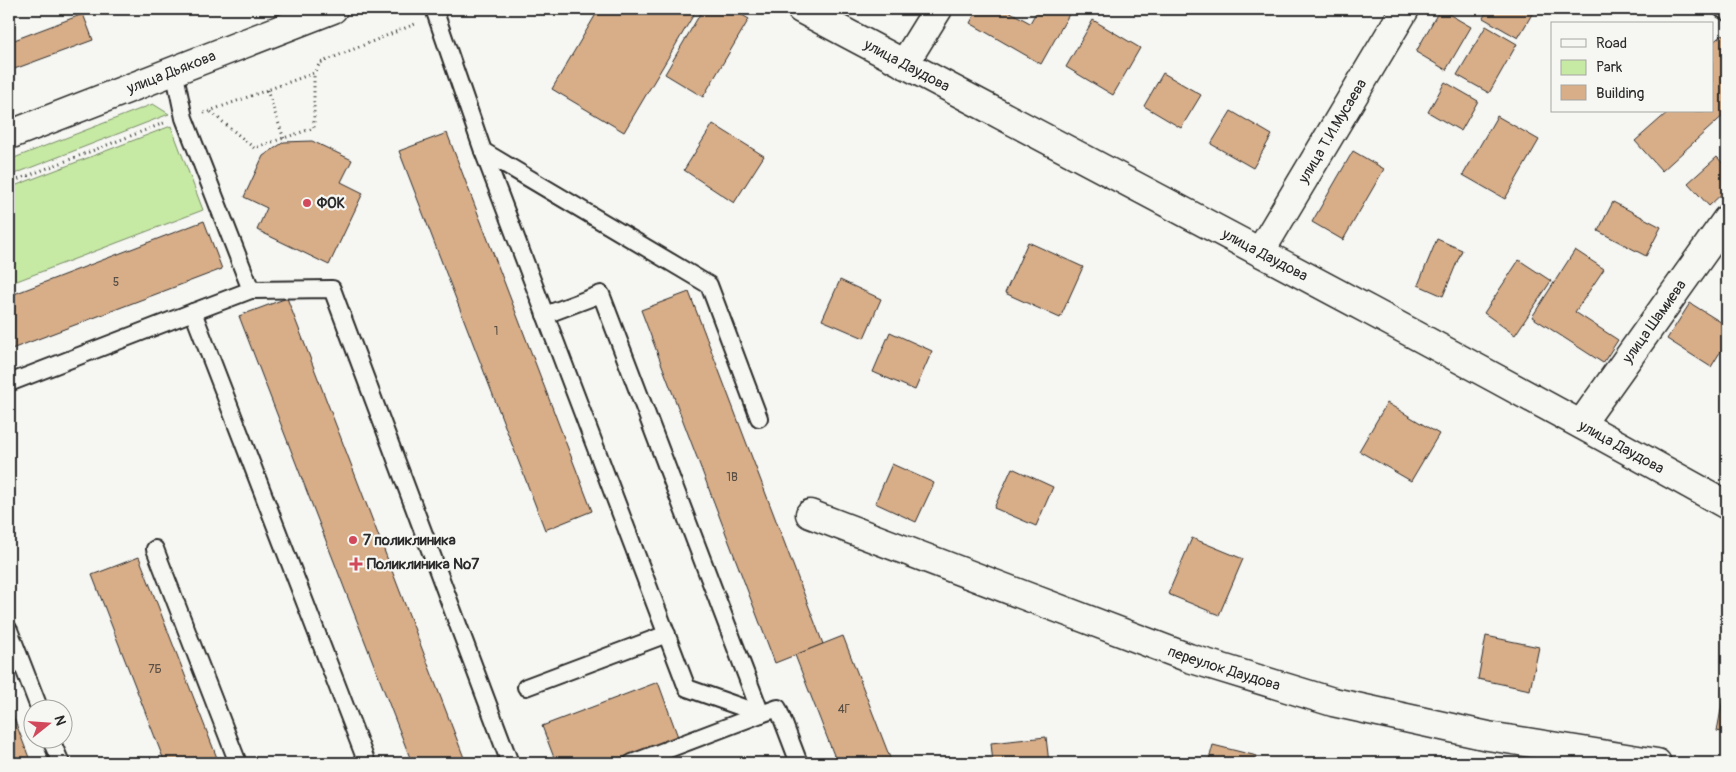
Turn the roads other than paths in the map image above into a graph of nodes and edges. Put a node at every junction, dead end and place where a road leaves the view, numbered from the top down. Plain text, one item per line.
1 (333, 9) edge
2 (801, 9) edge
3 (938, 9) edge
4 (1405, 9) edge
5 (1722, 9) edge
6 (435, 12) edge
7 (1727, 12) edge
8 (904, 64) junction
9 (174, 70) junction
10 (9, 135) edge
11 (483, 151) junction
12 (1727, 219) edge
13 (1260, 252) junction
14 (251, 290) junction
15 (193, 312) junction
16 (545, 315) junction
17 (9, 383) edge
18 (759, 418) dead end
19 (1581, 424) junction
20 (1727, 505) edge
21 (810, 514) dead end
22 (155, 549) dead end
23 (9, 630) edge
24 (666, 634) junction
25 (526, 688) dead end
26 (36, 700) edge
27 (761, 714) junction
28 (56, 750) edge
29 (61, 763) edge
30 (238, 763) edge
31 (367, 763) edge
32 (510, 763) edge
33 (632, 763) edge
34 (799, 763) edge
35 (1657, 763) edge

1 - 9 street, улица Дьякова
2 - 8 street, улица Даудова
3 - 8 street
4 - 13 street, улица Т.И.Мусаева
5 - 7 lane
6 - 11 lane
8 - 13 street, улица Даудова
9 - 10 street, улица Дьякова
9 - 14 lane
11 - 16 lane
11 - 18 lane
12 - 19 street, улица Шамиева
13 - 19 street, улица Даудова
14 - 15 lane
14 - 32 lane
15 - 17 lane
15 - 31 lane
16 - 24 lane
16 - 27 lane
19 - 20 street, улица Даудова
21 - 35 street, переулок Даудова
22 - 30 lane
23 - 26 lane
24 - 25 lane
24 - 27 lane
27 - 33 lane
27 - 34 lane
28 - 29 lane

